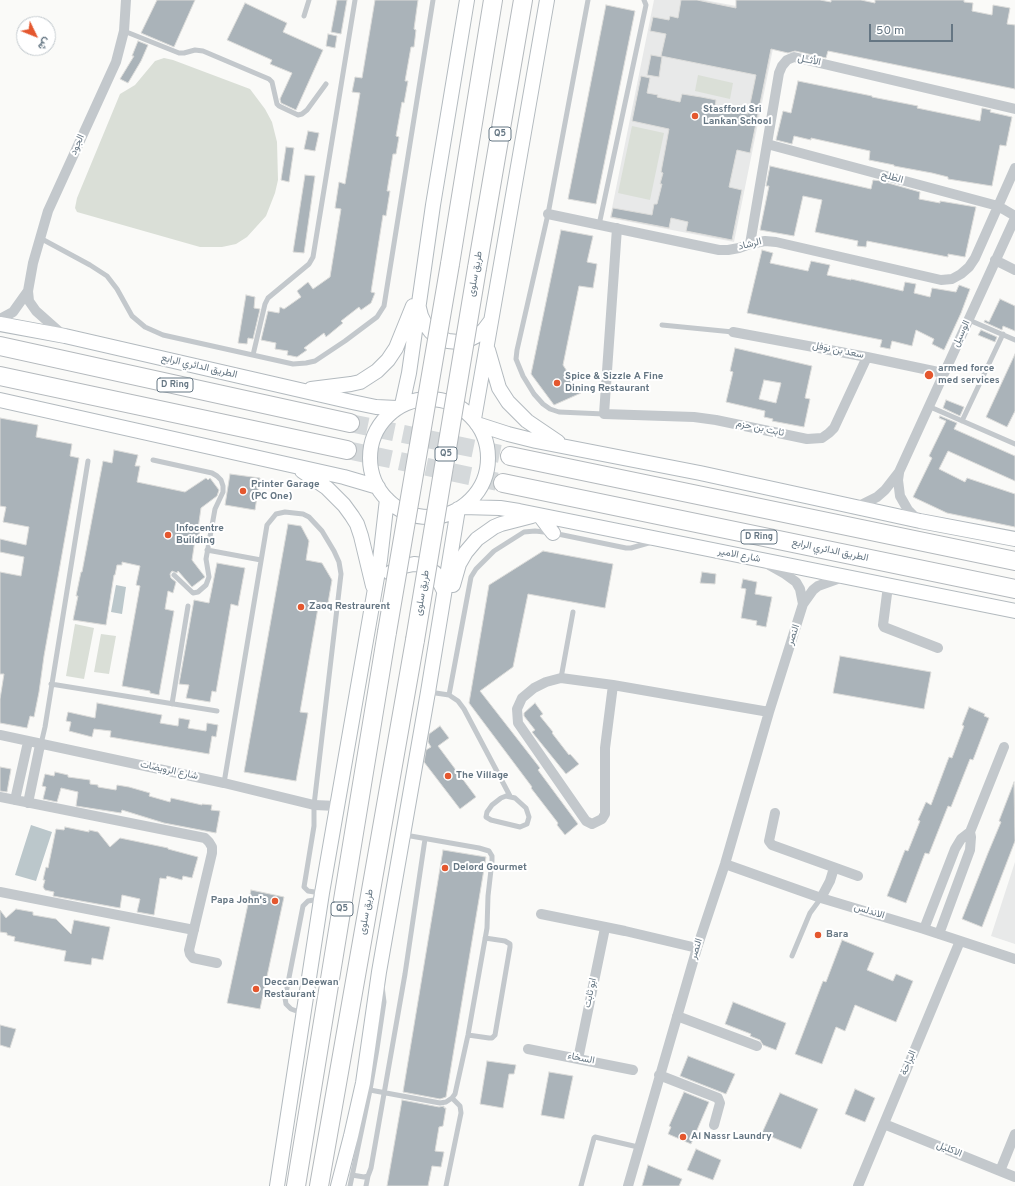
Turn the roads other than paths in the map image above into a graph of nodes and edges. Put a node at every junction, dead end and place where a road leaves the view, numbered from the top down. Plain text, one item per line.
1 (126, 0) edge
2 (309, 0) edge
3 (355, 0) edge
4 (433, 0) edge
5 (467, 0) edge
6 (493, 0) edge
7 (524, 0) edge
8 (547, 0) edge
9 (588, 0) edge
10 (644, 0) edge
11 (304, 16) dead end
12 (124, 31) junction
13 (326, 84) dead end
14 (1015, 109) edge
15 (766, 144) junction
16 (1015, 168) edge
17 (998, 206) junction
18 (548, 214) junction
19 (1015, 217) edge
20 (599, 224) junction
21 (617, 228) junction
22 (40, 238) junction
23 (750, 244) junction
24 (995, 260) junction
25 (1015, 270) edge
26 (28, 291) junction
27 (420, 291) junction
28 (419, 306) junction
29 (0, 319) edge
30 (968, 320) junction
31 (490, 322) junction
32 (0, 324) edge
33 (662, 325) dead end
34 (733, 332) joint
35 (1003, 334) junction
36 (65, 336) junction
37 (1015, 340) edge
38 (487, 343) junction
39 (0, 346) edge
40 (253, 354) junction
41 (867, 357) junction
42 (943, 373) junction
43 (0, 376) edge
44 (301, 390) junction
45 (0, 400) edge
46 (928, 406) junction
47 (400, 407) junction
48 (604, 414) junction
49 (962, 421) junction
50 (476, 422) junction
51 (350, 423) tunnel mouth
52 (1015, 444) edge
53 (566, 447) junction
54 (347, 450) tunnel mouth
55 (510, 456) tunnel mouth
56 (153, 460) dead end
57 (88, 461) dead end
58 (292, 465) junction
59 (899, 472) junction
60 (503, 483) tunnel mouth
61 (378, 486) junction
62 (387, 499) junction
63 (857, 507) junction
64 (460, 508) junction
65 (539, 515) junction
66 (920, 521) junction
67 (553, 533) junction
68 (1015, 539) edge
69 (658, 540) junction
70 (207, 550) junction
71 (757, 559) junction
72 (261, 560) junction
73 (1015, 561) edge
74 (174, 575) dead end
75 (846, 577) junction
76 (888, 586) junction
77 (1015, 589) edge
78 (374, 590) junction
79 (444, 591) junction
80 (803, 604) junction
81 (188, 606) dead end
82 (1015, 611) edge
83 (573, 612) dead end
84 (436, 640) junction
85 (938, 648) dead end
86 (561, 678) junction
87 (51, 684) junction
88 (613, 685) junction
89 (428, 692) junction
90 (450, 695) junction
91 (172, 704) junction
92 (217, 711) dead end
93 (769, 712) junction
94 (0, 735) edge
95 (28, 742) junction
96 (40, 745) junction
97 (1004, 747) dead end
98 (224, 783) junction
99 (510, 796) junction
100 (0, 797) edge
101 (15, 800) junction
102 (28, 803) junction
103 (314, 805) junction
104 (337, 806) junction
105 (774, 813) dead end
106 (970, 832) junction
107 (402, 835) junction
108 (426, 839) junction
109 (725, 864) junction
110 (834, 868) junction
111 (858, 876) dead end
112 (942, 882) junction
113 (956, 887) junction
114 (0, 892) edge
115 (321, 896) junction
116 (821, 898) junction
117 (541, 914) dead end
118 (605, 928) junction
119 (924, 929) junction
120 (194, 930) junction
121 (939, 934) junction
122 (485, 938) junction
123 (960, 941) junction
124 (697, 948) junction
125 (792, 956) dead end
126 (1015, 959) edge
127 (217, 963) dead end
128 (379, 972) junction
129 (304, 1014) junction
130 (677, 1016) junction
131 (468, 1035) junction
132 (757, 1046) dead end
133 (528, 1049) dead end
134 (578, 1059) junction
135 (633, 1070) dead end
136 (659, 1075) junction
137 (370, 1090) junction
138 (384, 1093) junction
139 (452, 1098) junction
140 (884, 1124) junction
141 (714, 1125) dead end
142 (1015, 1134) edge
143 (638, 1147) junction
144 (1000, 1171) junction
145 (352, 1175) junction
146 (368, 1176) junction
147 (1015, 1177) edge
148 (277, 1186) edge
149 (296, 1186) edge
150 (319, 1186) edge
151 (338, 1186) edge
152 (350, 1186) edge
153 (366, 1186) edge
154 (446, 1186) edge
155 (581, 1186) edge
156 (628, 1186) edge
157 (858, 1186) edge

1 - 12 street, الجود
2 - 11 lane
3 - 40 lane
4 - 40 lane
5 - 27 main road
6 - 149 highway, Q5, bridge
7 - 150 highway, طريق سلوى / Q5, bridge
8 - 31 main road
9 - 18 lane, ثابت بن حزم
10 - 20 lane
12 - 13 lane
12 - 22 street, الجود
14 - 15 street, الأثــل
15 - 17 street, الطلح
15 - 23 street, الأثــل
16 - 17 street
17 - 19 street, الطلح
17 - 23 street, الرشاد
18 - 20 street, الرشاد
18 - 48 lane, ثابت بن حزم
19 - 24 street, الوسيل
20 - 21 street, الرشاد
21 - 23 street, الرشاد
21 - 48 street
22 - 26 street, الجود
22 - 40 lane
24 - 25 street
24 - 30 street, الوسيل
26 - 29 street, الجود
26 - 36 street
27 - 28 main road
27 - 44 main road
28 - 31 main road
28 - 47 main road
30 - 35 lane
30 - 42 street, الوسيل
31 - 38 main road
32 - 36 main road, الطريق الدائري الرابع / D Ring
33 - 34 lane
34 - 41 street, سعد بن نوفل
35 - 37 lane
35 - 49 lane
36 - 44 main road, الطريق الدائري الرابع / D Ring
38 - 50 main road
38 - 53 main road
39 - 51 highway, D Ring
41 - 42 street, سعد بن نوفل
41 - 48 street, ثابت بن حزم
42 - 46 street, الوسيل
43 - 54 highway
44 - 47 main road, الطريق الدائري الرابع / D Ring
45 - 58 main road
46 - 49 lane
46 - 59 street, الوسيل
47 - 50 main road
47 - 61 main road
49 - 52 lane
50 - 53 main road
50 - 64 main road
53 - 63 main road
55 - 73 highway
56 - 70 lane
57 - 87 lane
58 - 61 main road
58 - 78 main road
59 - 63 street, الوسيل
59 - 66 street, الوسيل
60 - 77 highway, الطريق الدائري الرابع / D Ring
61 - 62 main road
62 - 64 main road
62 - 78 main road
63 - 66 main road
64 - 65 main road, شارع الامير
64 - 79 main road, طريق سلوى
65 - 67 main road
65 - 69 main road, شارع الامير
65 - 84 main road
66 - 68 main road
67 - 69 lane
67 - 90 lane
69 - 71 main road, شارع الامير
70 - 72 lane
70 - 74 lane
71 - 75 main road, شارع الامير
71 - 80 street
72 - 98 lane
72 - 103 lane
75 - 76 main road, شارع الامير
75 - 80 street, النصر
76 - 82 main road, شارع الامير
76 - 85 street
78 - 79 main road
78 - 104 main road
79 - 84 main road, طريق سلوى
80 - 93 street, النصر
81 - 91 lane
83 - 86 lane
84 - 89 main road, طريق سلوى
86 - 88 street
86 - 88 street
87 - 91 lane
87 - 96 lane
88 - 93 street
89 - 90 lane
89 - 107 main road, طريق سلوى
90 - 99 lane
91 - 92 lane
93 - 109 street, النصر
94 - 95 street, شارع الرويضات
95 - 96 street, شارع الرويضات
95 - 101 street
96 - 98 street, شارع الرويضات
96 - 102 street
97 - 106 street
98 - 103 street, شارع الرويضات
99 - 99 lane
100 - 101 street
101 - 102 street
102 - 120 street
103 - 104 street, شارع الرويضات
103 - 115 lane
104 - 115 main road
105 - 110 street
106 - 112 street
106 - 113 street
107 - 108 lane
107 - 128 main road, طريق سلوى
108 - 122 lane
108 - 138 lane
109 - 116 street, الاندلس
109 - 124 street, النصر
110 - 111 street
110 - 116 street
112 - 113 street
112 - 119 street
113 - 121 street
114 - 120 street
115 - 129 main road
115 - 129 lane
116 - 119 street, الاندلس
116 - 125 lane
117 - 118 street
118 - 124 street
118 - 134 street, ابو ثابت
119 - 121 street, الاندلس
120 - 127 street
121 - 123 street, الاندلس
122 - 131 lane
122 - 131 lane
123 - 126 street, الاندلس
123 - 140 street, البراحة
124 - 130 street, النصر
128 - 137 lane, طريق سلوى
128 - 151 main road, طريق سلوى
129 - 148 main road
130 - 132 street
130 - 136 street, النصر
131 - 139 lane
133 - 134 street, السخاء
134 - 135 street, السخاء
136 - 141 street
136 - 143 street, النصر
137 - 138 lane
137 - 145 lane, طريق سلوى
138 - 139 lane
138 - 146 lane
139 - 154 lane
140 - 144 street, الاكليل
140 - 157 street, البراحة
142 - 144 street
143 - 155 lane
143 - 156 street, النصر
144 - 147 street, الاكليل
145 - 146 lane
145 - 152 lane, طريق سلوى
146 - 153 lane

